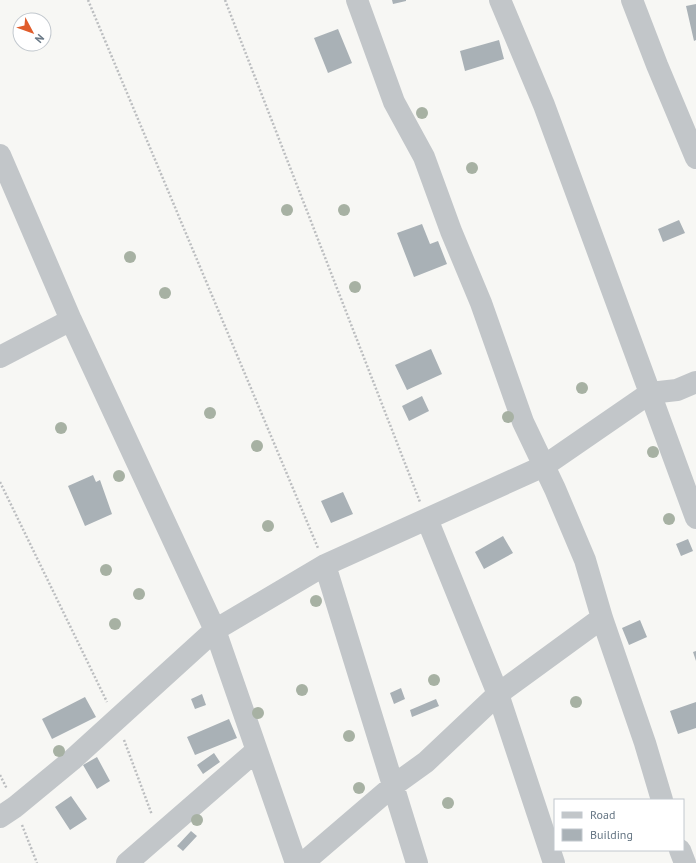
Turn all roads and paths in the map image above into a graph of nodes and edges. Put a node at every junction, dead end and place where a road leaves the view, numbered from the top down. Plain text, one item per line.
1 (88, 0) edge
2 (225, 0) edge
3 (357, 0) edge
4 (500, 0) edge
5 (632, 0) edge
6 (0, 155) edge
7 (696, 158) edge
8 (71, 320) junction
9 (0, 357) edge
10 (696, 382) edge
11 (650, 393) junction
12 (544, 466) junction
13 (0, 482) edge
14 (696, 518) edge
15 (427, 519) junction
16 (325, 565) junction
17 (602, 618) junction
18 (215, 630) junction
19 (498, 694) junction
20 (116, 720) junction
21 (256, 751) junction
22 (394, 785) junction
23 (662, 799) edge
24 (0, 817) edge
25 (160, 834) junction
26 (680, 851) edge
27 (127, 863) edge
28 (296, 863) edge
29 (303, 863) edge
30 (417, 863) edge
31 (554, 863) edge
32 (685, 863) edge

1 - 16 path
2 - 15 path
3 - 12 street
4 - 11 street
5 - 7 street
6 - 8 street
8 - 9 street
8 - 18 street
10 - 11 street
11 - 12 street
11 - 14 street
12 - 15 street
12 - 17 street
13 - 20 path
15 - 16 street
15 - 19 street
16 - 18 street
16 - 22 street
17 - 19 street
17 - 23 street
18 - 20 street
18 - 21 street
19 - 22 street
19 - 31 street
20 - 24 street
20 - 25 path
21 - 25 street
21 - 28 street
22 - 29 street
22 - 30 street
25 - 27 street
26 - 32 street

